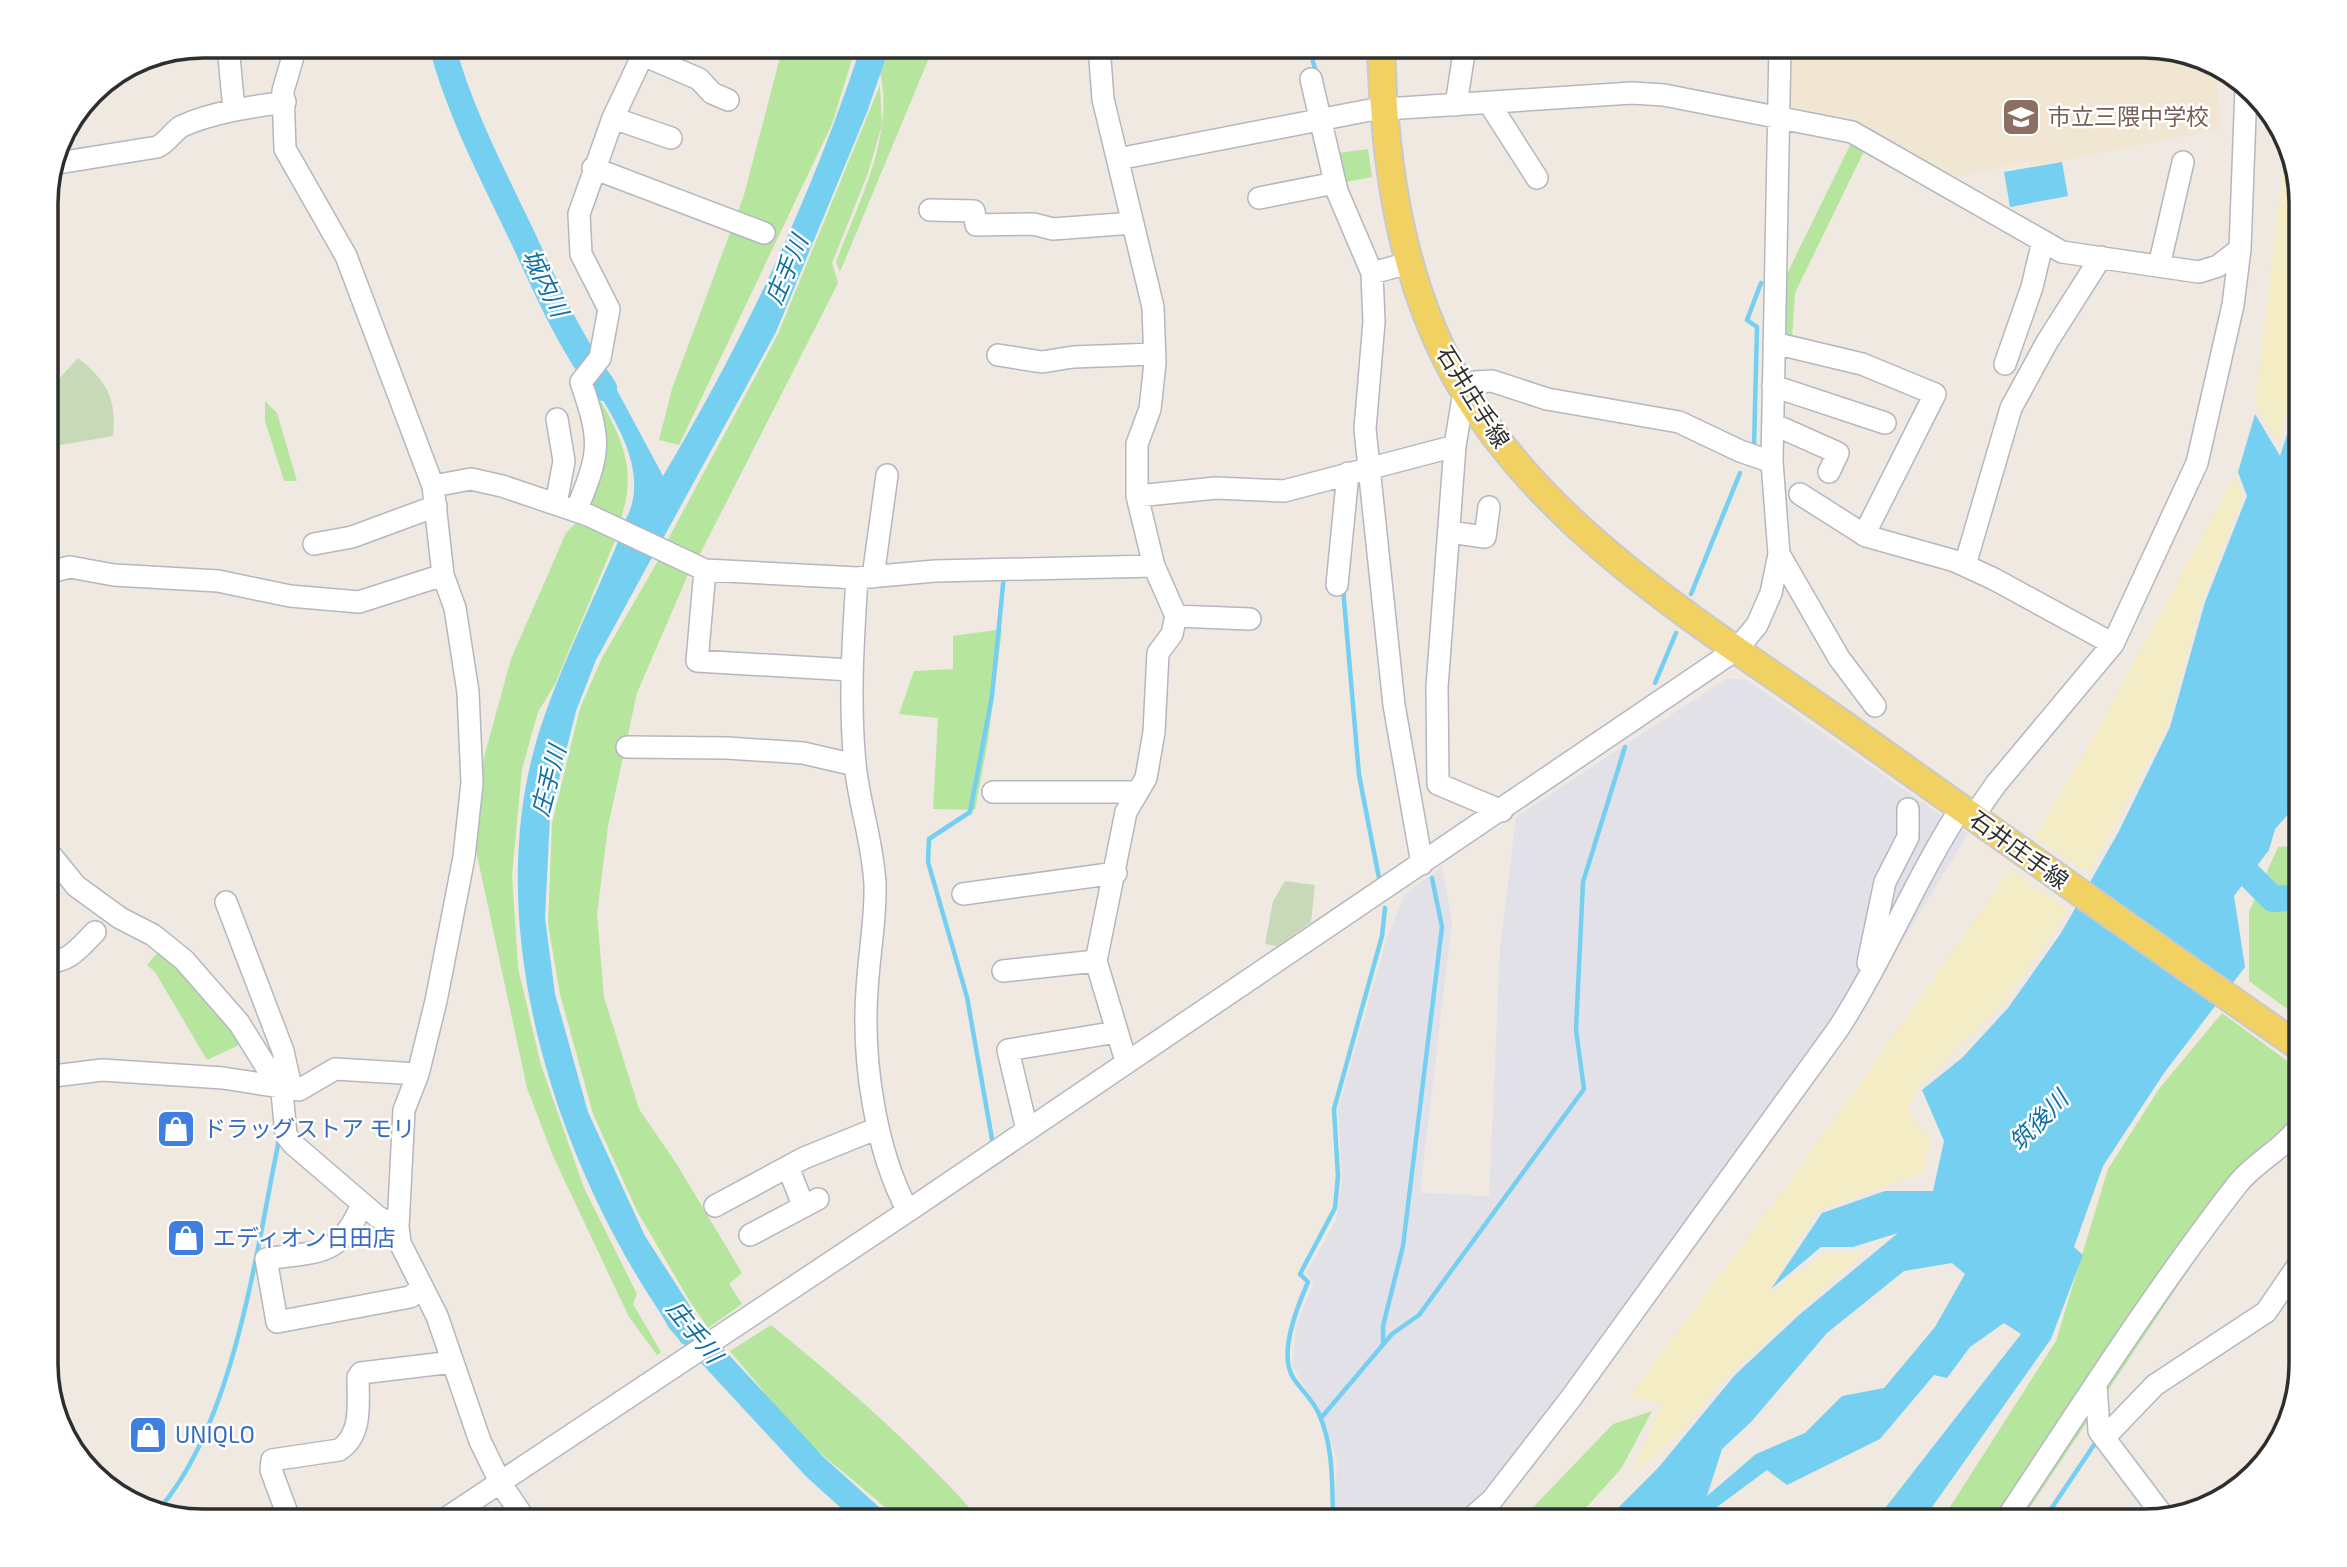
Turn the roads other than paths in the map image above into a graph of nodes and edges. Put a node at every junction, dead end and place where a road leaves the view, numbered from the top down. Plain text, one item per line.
1 (229, 58) edge
2 (293, 58) edge
3 (641, 58) edge
4 (660, 58) edge
5 (1101, 58) edge
6 (1381, 58) edge
7 (1463, 58) edge
8 (1780, 58) edge
9 (1311, 79) dead end
10 (728, 100) dead end
11 (2246, 100) edge
12 (285, 102) junction
13 (1489, 103) junction
14 (1456, 105) junction
15 (1383, 109) junction
16 (234, 110) junction
17 (1779, 117) junction
18 (613, 118) junction
19 (1319, 120) junction
20 (671, 138) dead end
21 (1118, 159) junction
22 (64, 162) edge
23 (2183, 162) dead end
24 (593, 168) junction
25 (1537, 178) dead end
26 (1335, 183) junction
27 (1259, 198) dead end
28 (930, 209) dead end
29 (1133, 223) junction
30 (764, 233) dead end
31 (2043, 241) junction
32 (2240, 249) junction
33 (2101, 257) junction
34 (1409, 263) junction
35 (2159, 266) junction
36 (1372, 273) junction
37 (1774, 343) junction
38 (1154, 354) junction
39 (998, 355) dead end
40 (2005, 364) dead end
41 (1773, 386) junction
42 (1464, 391) junction
43 (557, 419) dead end
44 (1885, 423) dead end
45 (1773, 424) junction
46 (1455, 446) junction
47 (1772, 461) junction
48 (1370, 466) junction
49 (1829, 472) dead end
50 (1348, 473) junction
51 (887, 475) dead end
52 (1800, 494) dead end
53 (434, 496) junction
54 (1137, 496) junction
55 (1489, 507) dead end
56 (573, 510) junction
57 (1449, 532) junction
58 (1864, 535) junction
59 (314, 544) dead end
60 (1779, 554) junction
61 (1965, 565) junction
62 (696, 566) junction
63 (1154, 566) junction
64 (58, 570) edge
65 (443, 575) junction
66 (865, 578) junction
67 (1337, 585) dead end
68 (1176, 616) junction
69 (1250, 619) dead end
70 (2113, 644) junction
71 (1737, 649) junction
72 (851, 670) junction
73 (1875, 706) dead end
74 (627, 747) dead end
75 (855, 765) junction
76 (1411, 780) junction
77 (1438, 784) junction
78 (993, 792) dead end
79 (1138, 792) junction
80 (1909, 808) dead end
81 (1502, 811) junction
82 (1974, 818) junction
83 (58, 864) edge
84 (1422, 864) junction
85 (1116, 873) junction
86 (963, 894) dead end
87 (226, 902) dead end
88 (95, 932) dead end
89 (1096, 961) junction
90 (58, 963) edge
91 (1003, 971) dead end
92 (1862, 992) junction
93 (1117, 1032) junction
94 (2289, 1040) edge
95 (1126, 1061) junction
96 (418, 1074) junction
97 (58, 1076) edge
98 (279, 1086) junction
99 (878, 1128) junction
100 (1027, 1130) junction
101 (2289, 1142) edge
102 (788, 1167) junction
103 (362, 1204) junction
104 (715, 1206) dead end
105 (908, 1211) junction
106 (398, 1227) junction
107 (750, 1235) dead end
108 (2289, 1278) edge
109 (423, 1288) junction
110 (453, 1362) junction
111 (2096, 1384) junction
112 (2101, 1434) junction
113 (501, 1484) junction
114 (2157, 1508) edge
115 (286, 1509) edge
116 (461, 1509) edge
117 (518, 1509) edge
118 (1482, 1509) edge
119 (2013, 1509) edge

1 - 16 street
2 - 12 street
3 - 18 street
4 - 10 street
5 - 21 street
6 - 15 main road, 石井庄手線
7 - 14 street
8 - 17 street
9 - 19 street
11 - 32 street
12 - 16 street
12 - 53 street
13 - 14 street
13 - 17 street
13 - 25 street
14 - 15 street
15 - 19 street
15 - 34 main road, 石井庄手線
16 - 22 street
17 - 31 street
17 - 37 street
18 - 20 street
18 - 24 street
19 - 21 street
19 - 26 street
21 - 29 street
23 - 35 street
24 - 30 street
24 - 56 street
26 - 27 street
26 - 36 street
28 - 29 street
29 - 38 street
31 - 33 street
31 - 40 street
32 - 35 street
32 - 70 street
33 - 35 street
33 - 61 street
34 - 36 street
34 - 42 main road, 石井庄手線
36 - 48 street
37 - 41 street
37 - 58 street
38 - 39 street
38 - 54 street
41 - 44 street
41 - 45 street
42 - 46 street
42 - 47 street
42 - 71 main road, 石井庄手線
43 - 56 street
45 - 47 street
45 - 49 street
46 - 48 street
46 - 57 street
47 - 60 street
48 - 50 street
48 - 76 street
50 - 54 street
50 - 67 street
51 - 66 street
52 - 58 street
53 - 56 street
53 - 59 street
53 - 65 street
54 - 63 street
55 - 57 street
56 - 62 street
57 - 77 street
58 - 61 street
60 - 71 street
60 - 73 street
61 - 70 street
62 - 66 street
62 - 72 street
63 - 66 street
63 - 68 street
64 - 65 street
65 - 96 street
66 - 72 street
68 - 69 street
68 - 79 street
70 - 82 street
71 - 81 street
71 - 82 main road, 石井庄手線
72 - 75 street
74 - 75 street
75 - 99 street
76 - 77 street
76 - 84 street
77 - 81 street
78 - 79 street
79 - 85 street
80 - 92 street
81 - 84 street
82 - 92 street
82 - 94 main road, 石井庄手線
83 - 98 street
84 - 95 street
85 - 86 street
85 - 89 street
87 - 98 street
88 - 90 street
89 - 91 street
89 - 93 street
92 - 118 street
93 - 95 street
93 - 100 street
95 - 100 street
96 - 98 street
96 - 106 street
97 - 98 street
98 - 103 street
99 - 102 street
99 - 105 street
100 - 105 street
101 - 111 street
102 - 104 street
102 - 107 street
103 - 106 street
103 - 109 street
105 - 113 street
106 - 109 street
108 - 112 street
109 - 110 street
110 - 113 street
110 - 115 street
111 - 112 street
111 - 119 street
112 - 114 street
113 - 116 street
113 - 117 street

